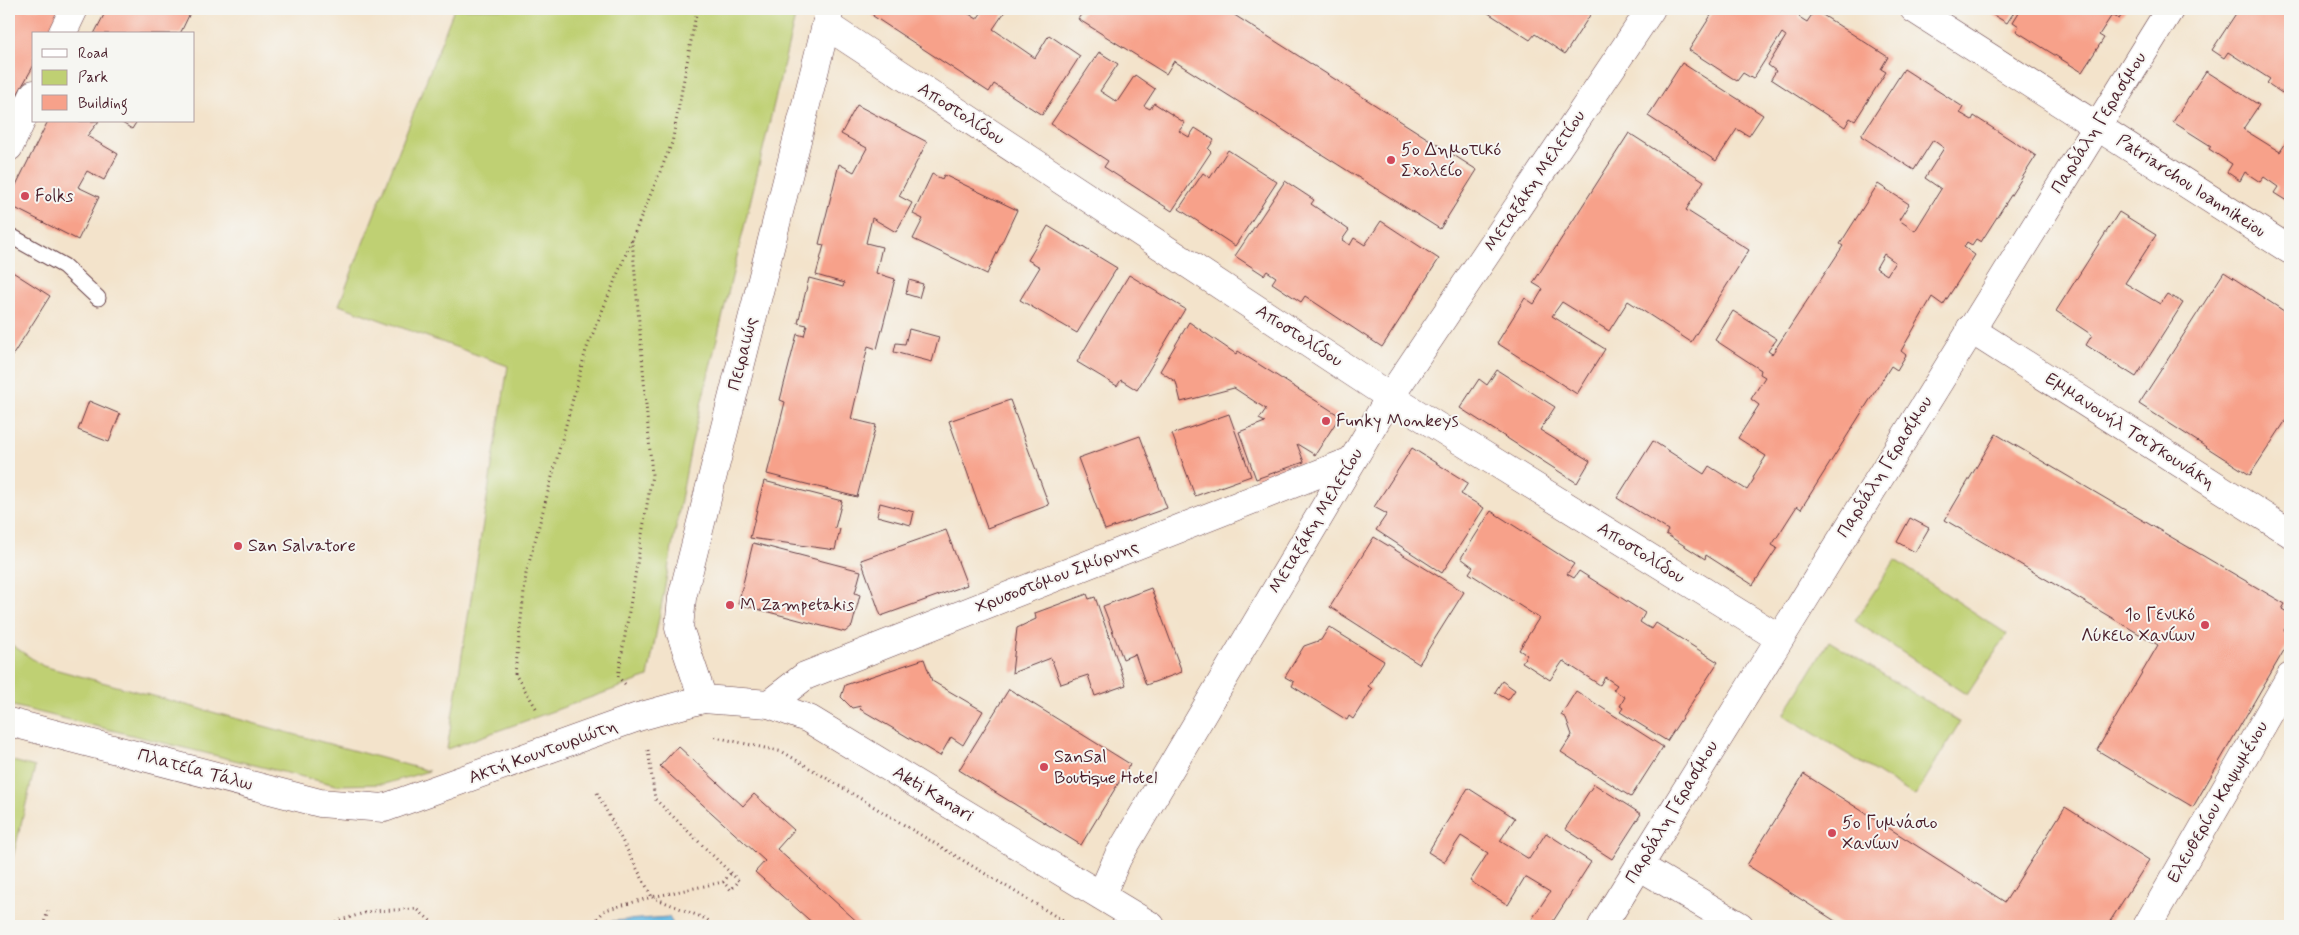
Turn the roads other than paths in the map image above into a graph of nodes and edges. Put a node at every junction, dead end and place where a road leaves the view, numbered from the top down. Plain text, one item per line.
1 (74, 9) edge
2 (1651, 9) edge
3 (1914, 9) edge
4 (2170, 9) edge
5 (828, 17) edge
6 (63, 32) edge
7 (32, 98) edge
8 (2097, 126) junction
9 (9, 147) edge
10 (9, 235) edge
11 (2290, 250) edge
12 (98, 298) dead end
13 (1970, 328) junction
14 (1390, 397) junction
15 (1351, 461) junction
16 (2290, 534) edge
17 (1779, 638) junction
18 (2290, 677) edge
19 (702, 699) junction
20 (768, 704) junction
21 (9, 722) edge
22 (384, 808) joint
23 (1639, 866) junction
24 (1101, 896) junction
25 (1151, 926) edge
26 (1602, 926) edge
27 (1740, 926) edge
28 (2147, 926) edge

1 - 6 street
2 - 14 street, Μεταξάκη Μελετίου
3 - 8 street, Patriarchou Ioannikeiou
4 - 8 street, Παρδάλη Γερασίμου
5 - 14 street, Αποστολίδου
5 - 19 street, Πειραιώς
7 - 9 street
8 - 11 street, Patriarchou Ioannikeiou
8 - 13 street, Παρδάλη Γερασίμου
10 - 12 lane
13 - 16 street, Εμμανουήλ Τσιγκουνάκη
13 - 17 street, Παρδάλη Γερασίμου
14 - 15 street, Μεταξάκη Μελετίου
14 - 17 street, Αποστολίδου
15 - 20 street, Χρυσοστόμου Σμύρνης
15 - 24 street, Μεταξάκη Μελετίου
17 - 23 street, Παρδάλη Γερασίμου
18 - 28 street, Ελευθερίου Καψωμένου
19 - 20 street, Akti Kanari
19 - 22 street, Ακτή Κουντουριώτη
20 - 24 street, Akti Kanari
21 - 22 street, Πλατεία Τάλω
23 - 26 street, Παρδάλη Γερασίμου
23 - 27 street
24 - 25 street, Akti Kanari

